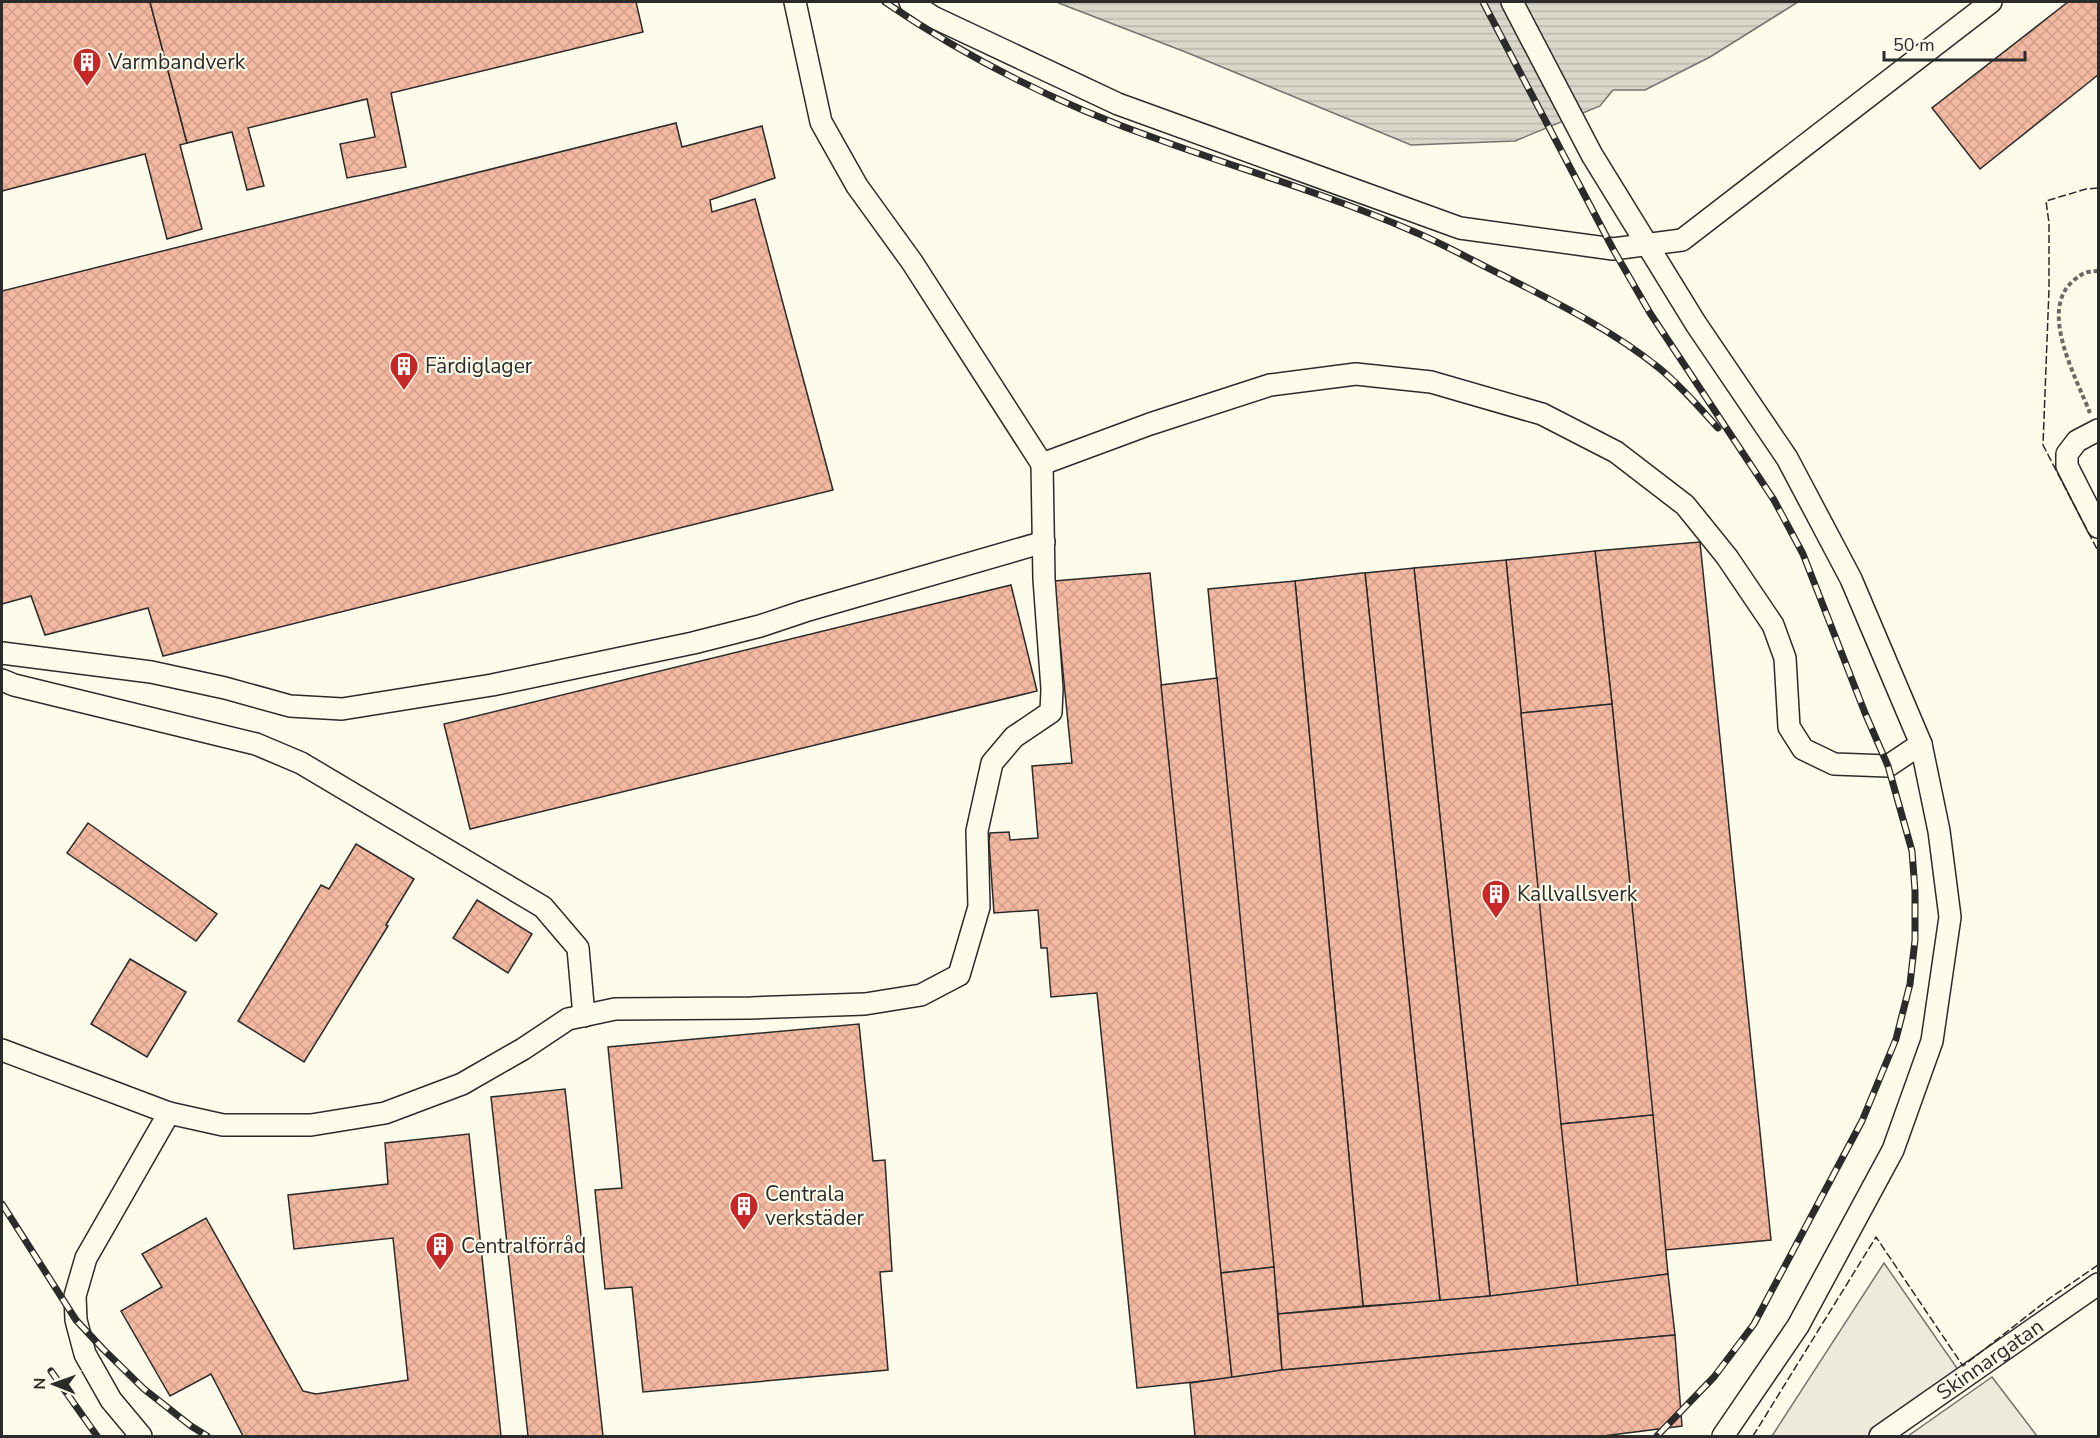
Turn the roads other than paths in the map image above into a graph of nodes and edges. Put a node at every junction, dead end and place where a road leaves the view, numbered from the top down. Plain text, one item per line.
1 (795, 2) edge
2 (910, 2) edge
3 (1512, 2) edge
4 (1991, 2) edge
5 (1647, 246) junction
6 (2098, 430) edge
7 (1042, 464) junction
8 (2098, 527) edge
9 (1044, 542) junction
10 (2, 653) edge
11 (2, 680) edge
12 (1920, 744) junction
13 (584, 1016) junction
14 (2, 1050) edge
15 (170, 1113) junction
16 (2098, 1284) edge
17 (141, 1437) edge
18 (1723, 1437) edge
19 (1880, 1437) edge

1 - 7 street
2 - 5 street
3 - 5 street
4 - 5 street
5 - 12 street
6 - 8 street
7 - 9 street
7 - 12 street
9 - 10 street
9 - 13 street
11 - 13 street
12 - 18 street
13 - 15 street
14 - 15 street
15 - 17 street
16 - 19 street, Skinnargatan

